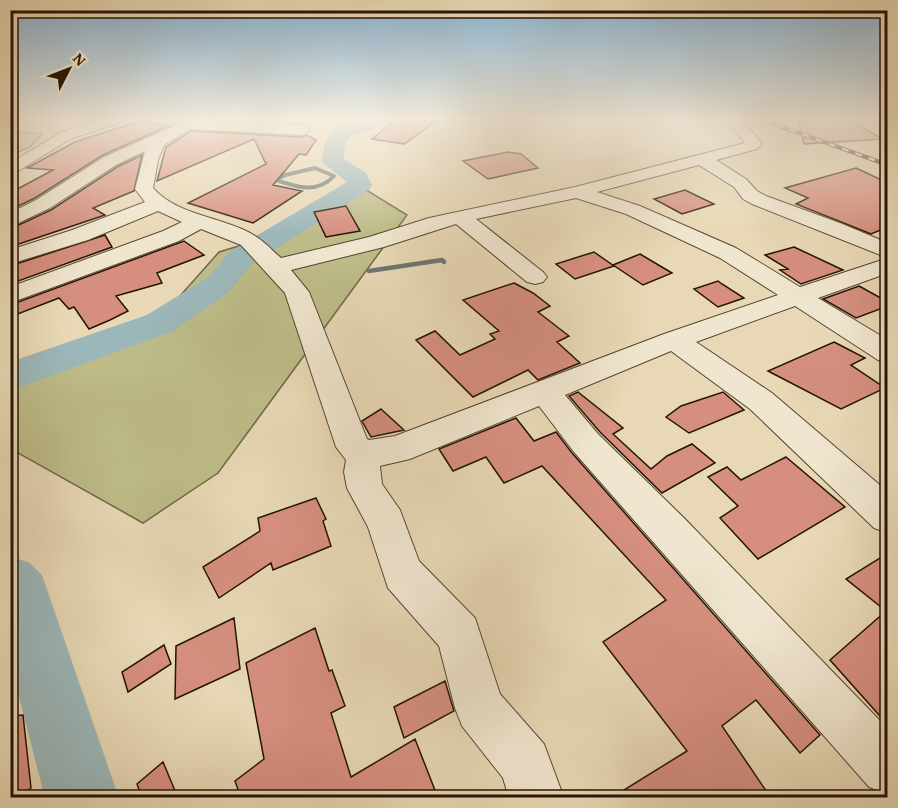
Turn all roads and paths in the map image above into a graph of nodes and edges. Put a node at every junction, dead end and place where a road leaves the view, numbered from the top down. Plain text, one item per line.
1 (31, 158) edge
2 (117, 158) edge
3 (150, 158) edge
4 (710, 158) edge
5 (703, 160) junction
6 (10, 171) edge
7 (576, 192) junction
8 (156, 203) junction
9 (462, 218) junction
10 (10, 221) edge
11 (201, 221) junction
12 (888, 251) edge
13 (10, 257) edge
14 (888, 265) edge
15 (274, 267) junction
16 (535, 277) dead end
17 (10, 296) edge
18 (798, 298) junction
19 (674, 340) junction
20 (888, 353) edge
21 (545, 393) junction
22 (364, 455) junction
23 (888, 516) edge
24 (888, 768) edge
25 (537, 798) edge

1 - 6 street
2 - 10 street
3 - 8 street
4 - 5 street
5 - 7 street
5 - 12 street
7 - 9 street
7 - 18 street
8 - 11 street
8 - 13 street
9 - 15 street
9 - 16 street
11 - 15 street
11 - 17 street
14 - 18 street
15 - 22 street
18 - 19 street
18 - 20 street
19 - 21 street
19 - 23 street
21 - 22 street
21 - 24 street
22 - 25 street

